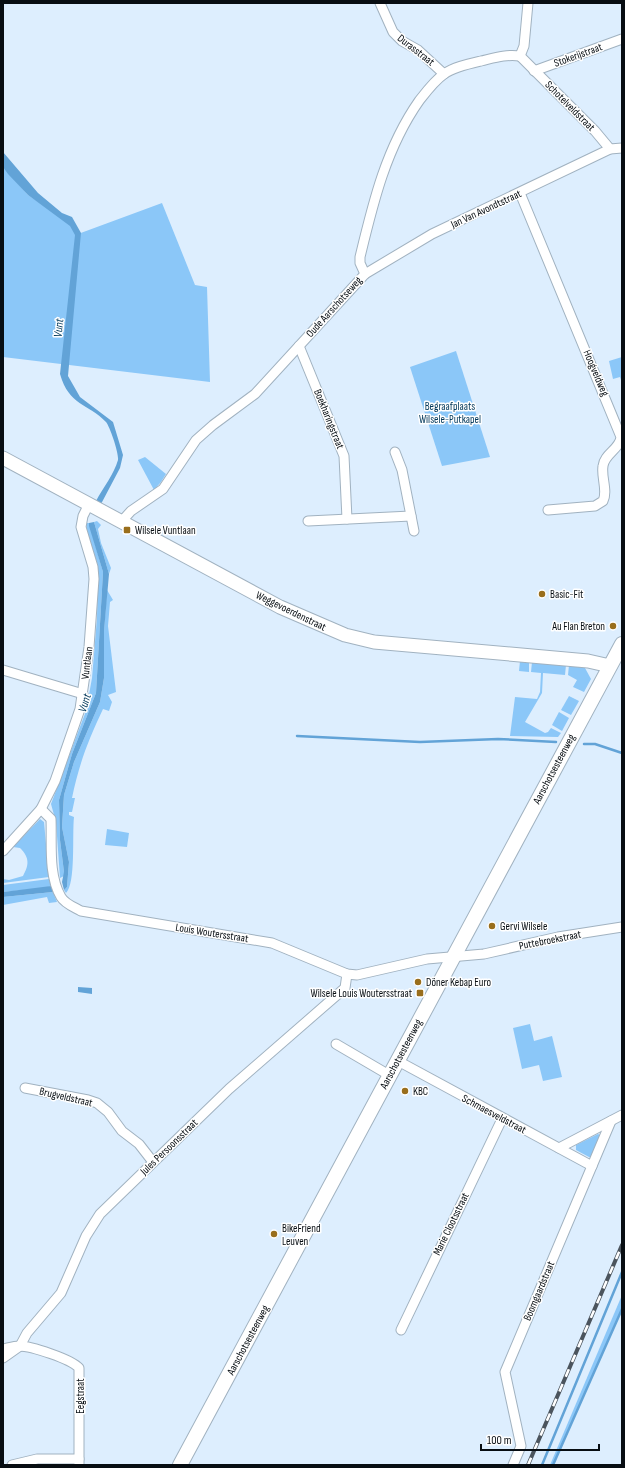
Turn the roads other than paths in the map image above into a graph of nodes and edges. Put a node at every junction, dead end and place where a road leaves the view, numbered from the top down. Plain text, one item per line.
1 (380, 3) edge
2 (528, 3) edge
3 (622, 39) edge
4 (520, 56) junction
5 (534, 71) junction
6 (444, 74) junction
7 (622, 148) edge
8 (610, 149) junction
9 (520, 193) junction
10 (365, 274) junction
11 (299, 346) junction
12 (395, 452) dead end
13 (3, 458) edge
14 (94, 507) junction
15 (548, 510) dead end
16 (411, 516) junction
17 (347, 519) junction
18 (308, 521) dead end
19 (121, 522) junction
20 (414, 531) dead end
21 (622, 644) edge
22 (610, 666) junction
23 (3, 670) edge
24 (83, 694) junction
25 (41, 809) junction
26 (3, 851) edge
27 (622, 927) edge
28 (454, 956) junction
29 (348, 974) junction
30 (336, 1044) dead end
31 (398, 1061) junction
32 (389, 1075) junction
33 (25, 1088) dead end
34 (622, 1115) edge
35 (502, 1119) junction
36 (611, 1121) junction
37 (559, 1148) junction
38 (153, 1162) junction
39 (592, 1166) junction
40 (401, 1330) dead end
41 (20, 1346) junction
42 (3, 1349) edge
43 (3, 1358) edge
44 (79, 1462) edge
45 (12, 1465) edge
46 (180, 1465) edge
47 (513, 1465) edge

1 - 6 street, Durasstraat
2 - 4 street
3 - 5 street, Stokerijstraat
4 - 5 street, Schotelveldstraat
4 - 6 street, Oude Aarschotseweg
5 - 8 street, Schotelveldstraat
6 - 10 street, Oude Aarschotseweg
7 - 8 street
8 - 9 street, Jan Van Avondtstraat
9 - 10 street, Jan Van Avondtstraat
9 - 15 street, Hoogveldweg
10 - 11 street, Oude Aarschotseweg
11 - 17 street, Boekharingstraat
11 - 19 street, Oude Aarschotseweg
12 - 16 street
13 - 14 street, Weggevoerdenstraat
14 - 19 street, Weggevoerdenstraat
14 - 24 street, Vuntlaan
16 - 17 street
16 - 20 street
17 - 18 street
19 - 22 street, Weggevoerdenstraat
21 - 22 main road, Aarschotsesteenweg
22 - 28 main road, Aarschotsesteenweg
23 - 24 street
24 - 25 street, Vuntlaan
25 - 26 street, Vuntlaan
25 - 29 street, Louis Woutersstraat
27 - 28 street, Puttebroekstraat
28 - 29 street, Louis Woutersstraat
28 - 31 main road, Aarschotsesteenweg
29 - 38 street, Jules Persoonsstraat
30 - 32 street
31 - 32 main road, Aarschotsesteenweg
31 - 35 street, Schmaesveldstraat
32 - 46 main road, Aarschotsesteenweg
33 - 38 street, Brugveldstraat
34 - 36 street
35 - 37 street, Schmaesveldstraat
35 - 40 street, Marie Clootsstraat
36 - 37 street
36 - 39 street, Boomgaardstraat
37 - 39 street, Schmaesveldstraat
38 - 41 street, Jules Persoonsstraat
39 - 47 street, Boomgaardstraat
41 - 42 street
41 - 43 street, Jules Persoonsstraat
41 - 44 street, Eegstraat
44 - 45 street

